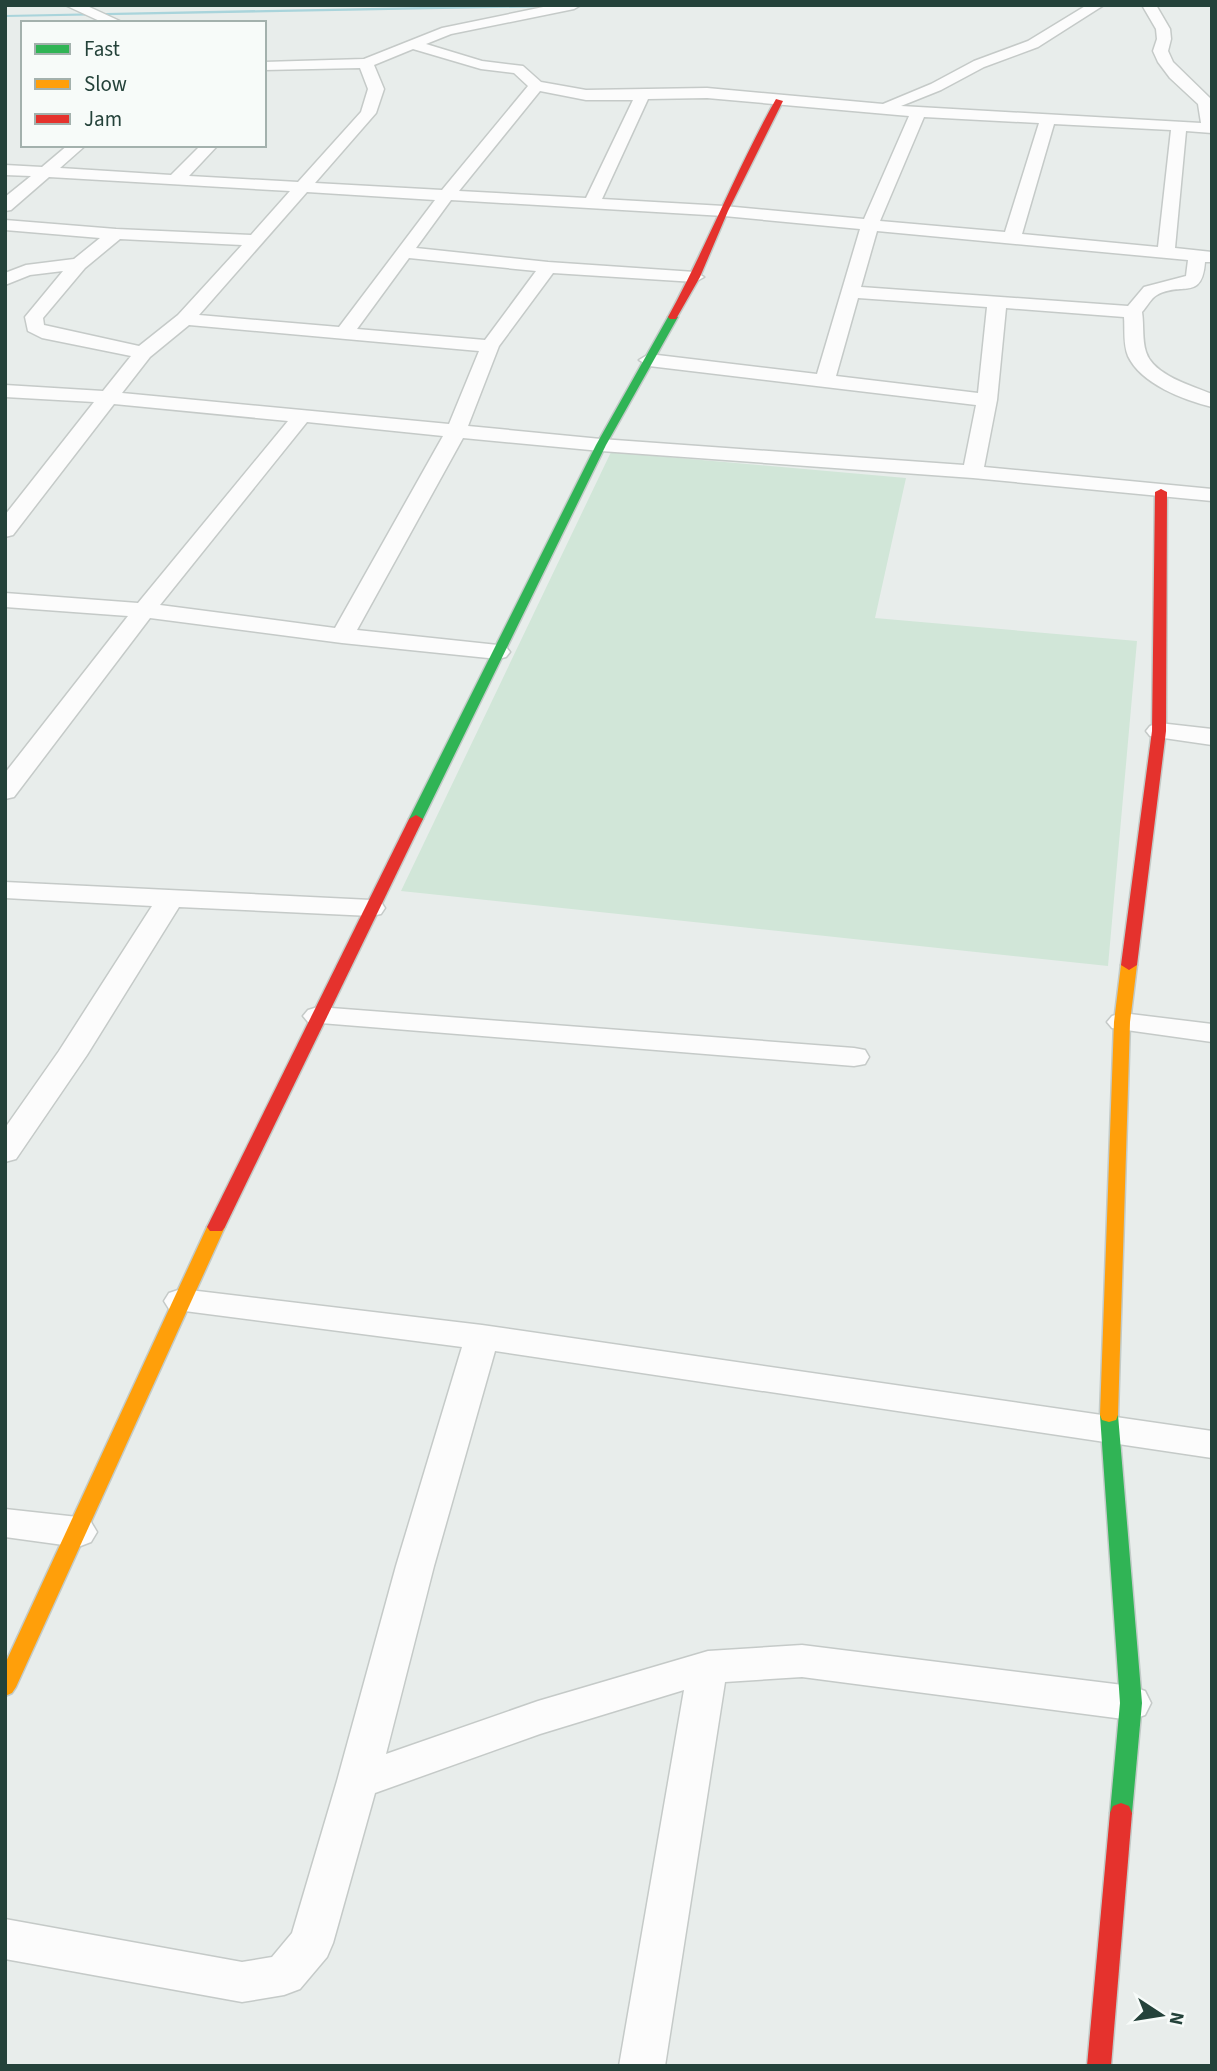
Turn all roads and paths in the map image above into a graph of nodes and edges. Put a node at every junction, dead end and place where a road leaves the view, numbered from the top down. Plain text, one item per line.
1 (72, 5) edge
2 (575, 5) edge
3 (1097, 5) edge
4 (1149, 5) edge
5 (112, 21) edge
6 (414, 46) junction
7 (366, 63) junction
8 (268, 66) edge
9 (536, 86) junction
10 (643, 94) junction
11 (779, 101) junction
12 (880, 109) junction
13 (918, 112) junction
14 (1047, 121) junction
15 (1179, 126) junction
16 (1210, 128) edge
17 (75, 147) edge
18 (208, 147) edge
19 (5, 170) edge
20 (44, 172) junction
21 (177, 178) junction
22 (300, 188) junction
23 (447, 195) junction
24 (592, 203) junction
25 (5, 206) edge
26 (724, 211) junction
27 (5, 225) edge
28 (870, 225) junction
29 (116, 234) junction
30 (1012, 238) junction
31 (255, 240) junction
32 (405, 252) junction
33 (1166, 253) junction
34 (1205, 256) edge
35 (79, 264) junction
36 (548, 267) junction
37 (695, 277) junction
38 (5, 280) edge
39 (850, 292) junction
40 (997, 302) junction
41 (1133, 312) junction
42 (186, 318) junction
43 (344, 333) junction
44 (490, 346) junction
45 (143, 353) junction
46 (649, 360) junction
47 (825, 379) junction
48 (5, 391) edge
49 (107, 397) junction
50 (987, 400) junction
51 (1212, 401) edge
52 (302, 416) junction
53 (456, 431) junction
54 (601, 445) junction
55 (972, 472) junction
56 (1161, 492) junction
57 (1212, 495) edge
58 (5, 530) edge
59 (5, 600) edge
60 (144, 610) junction
61 (342, 636) junction
62 (498, 652) junction
63 (1158, 732) junction
64 (1212, 737) edge
65 (5, 791) edge
66 (5, 890) edge
67 (170, 900) junction
68 (371, 908) junction
69 (318, 1016) junction
70 (1122, 1023) junction
71 (1212, 1033) edge
72 (854, 1057) dead end
73 (5, 1152) edge
74 (181, 1301) junction
75 (482, 1337) junction
76 (1109, 1429) junction
77 (1212, 1445) edge
78 (5, 1522) edge
79 (78, 1532) junction
80 (708, 1667) junction
81 (5, 1687) edge
82 (1131, 1703) junction
83 (358, 1781) junction
84 (5, 1939) edge
85 (642, 2066) edge
86 (1099, 2066) edge

1 - 5 street
2 - 6 street
3 - 12 street
4 - 16 street
6 - 7 street
6 - 9 street
7 - 8 street
7 - 22 street
9 - 10 street
9 - 23 street
10 - 11 street
10 - 24 street
11 - 12 street
11 - 26 street
12 - 13 street
13 - 14 street
13 - 28 street
14 - 15 street
14 - 30 street
15 - 16 street
15 - 33 street
17 - 20 street
18 - 21 street
19 - 20 street
20 - 21 street
20 - 25 street
21 - 22 street
22 - 23 street
22 - 31 street
23 - 24 street
23 - 32 street
24 - 26 street
26 - 28 street
26 - 37 street
27 - 29 street
28 - 30 street
28 - 39 street
29 - 31 street
29 - 35 street
30 - 33 street
31 - 42 street
32 - 36 street
32 - 43 street
33 - 34 street
34 - 41 street
35 - 38 street
35 - 45 street
36 - 37 street
36 - 44 street
37 - 46 street
39 - 40 street
39 - 47 street
40 - 41 street
40 - 50 street
41 - 51 street
42 - 43 street
42 - 45 street
43 - 44 street
44 - 53 street
45 - 49 street
46 - 47 street
46 - 54 street
47 - 50 street
48 - 49 street
49 - 52 street
49 - 58 street
50 - 55 street
52 - 53 street
52 - 60 street
53 - 54 street
53 - 61 street
54 - 55 street
54 - 62 street
55 - 56 street
56 - 57 street
56 - 63 street
59 - 60 street
60 - 61 street
60 - 65 street
61 - 62 street
62 - 68 street
63 - 64 street
63 - 70 street
66 - 67 street
67 - 68 street
67 - 73 street
68 - 69 street
69 - 72 street
69 - 74 street
70 - 71 street
70 - 76 street
74 - 75 street
74 - 79 street
75 - 76 street
75 - 83 street
76 - 77 street
76 - 82 street
78 - 79 street
79 - 81 street
80 - 82 street
80 - 83 street
80 - 85 street
82 - 86 street
83 - 84 street

